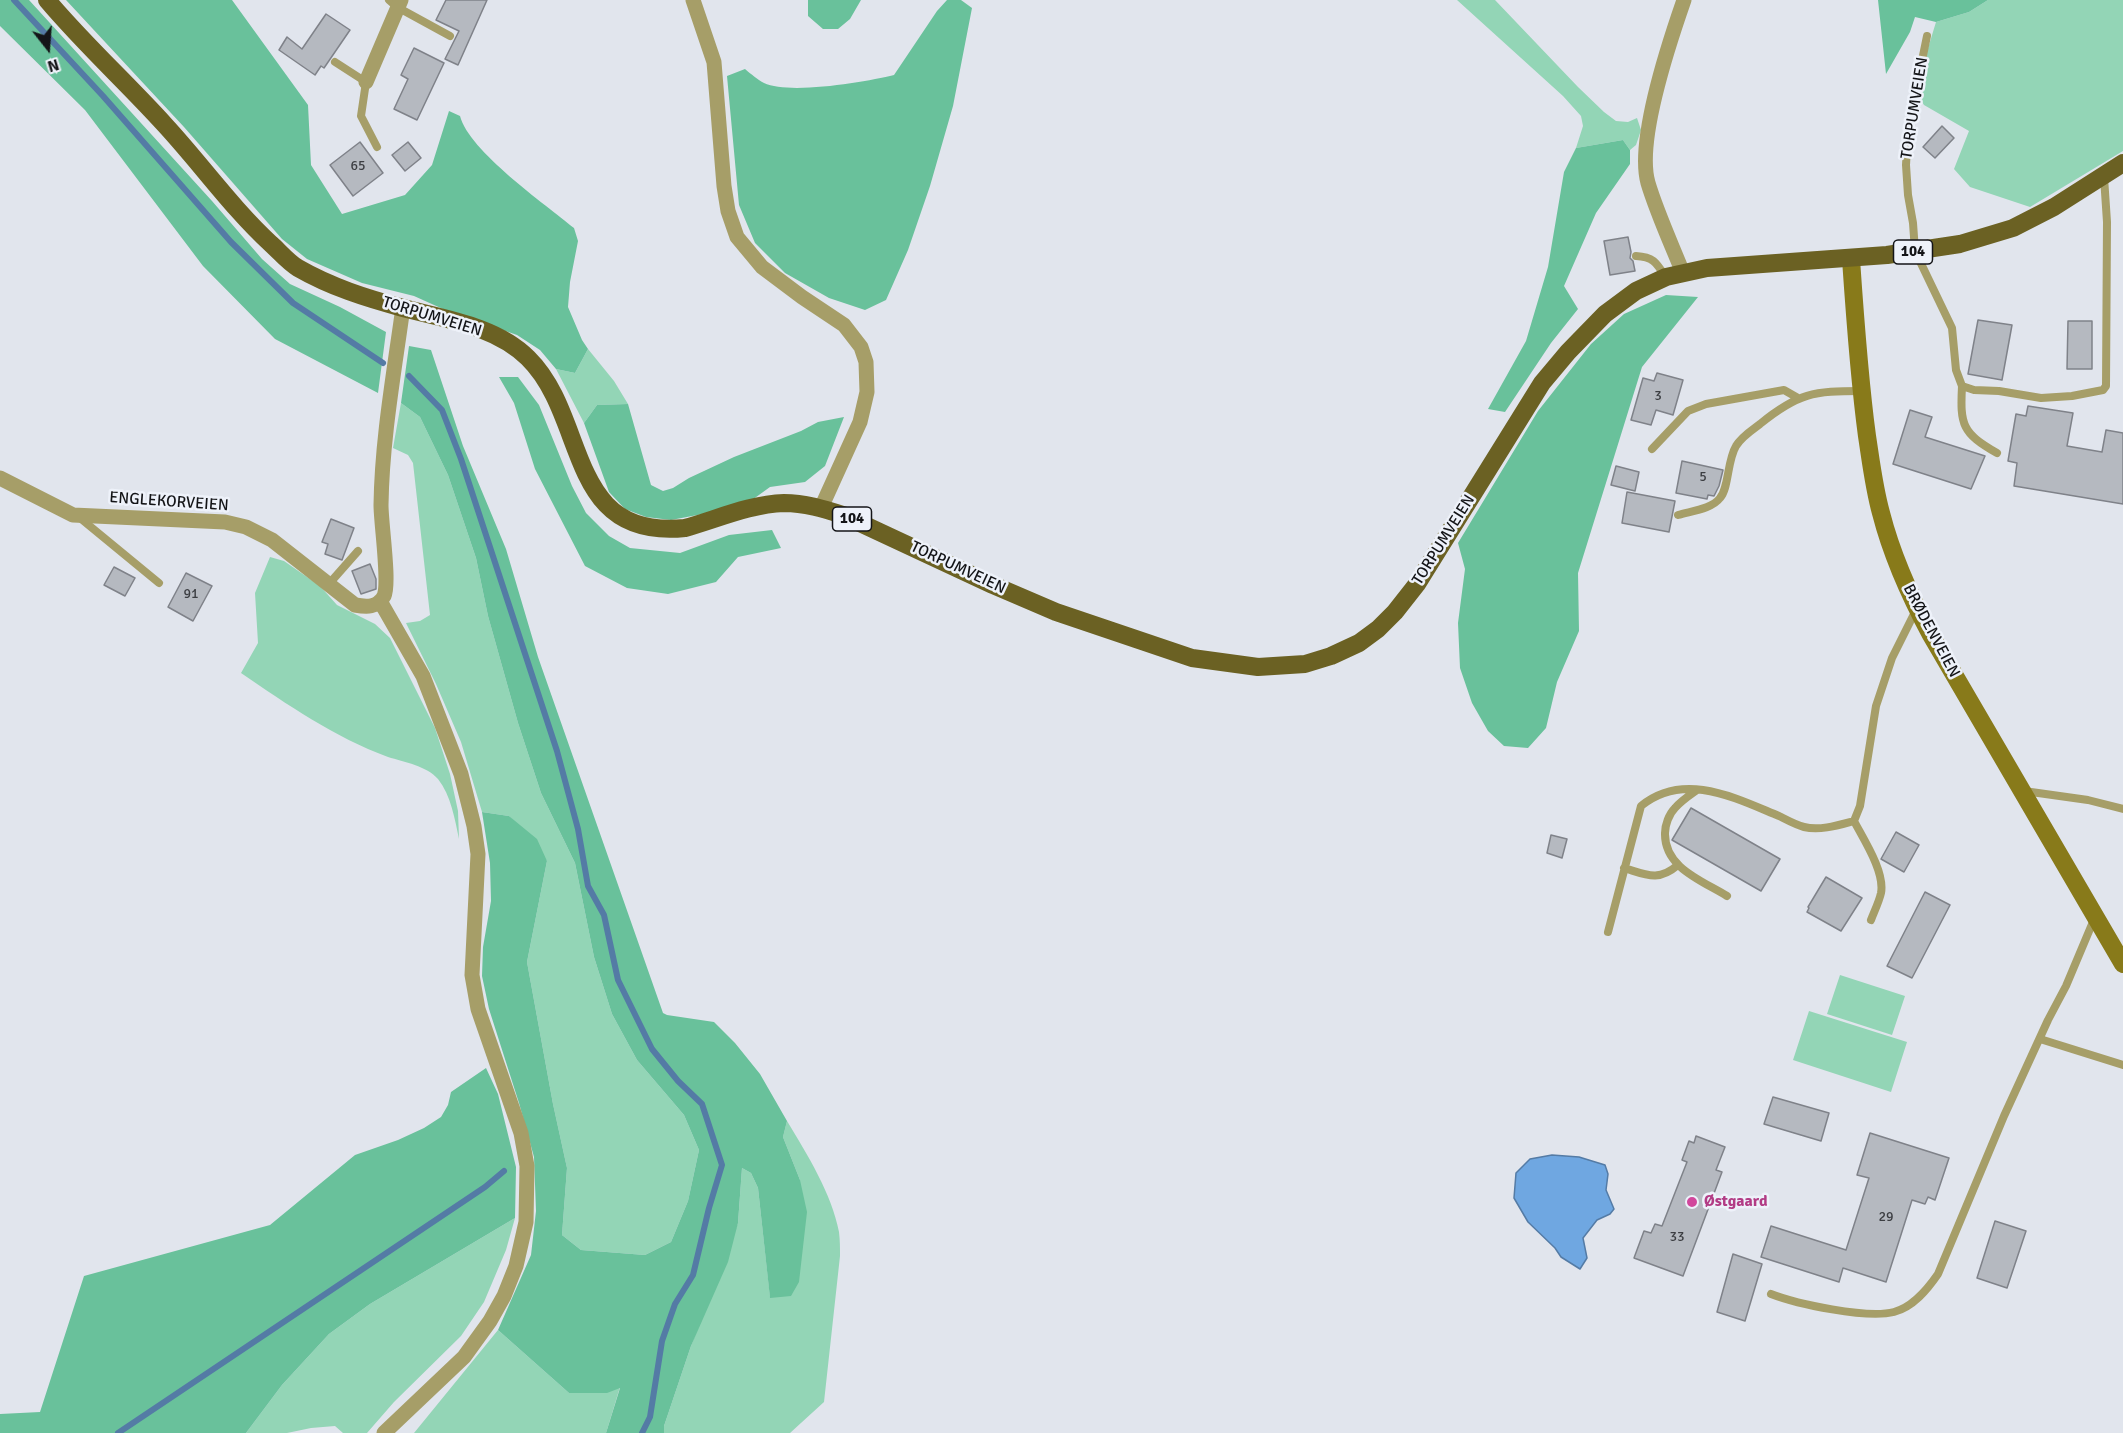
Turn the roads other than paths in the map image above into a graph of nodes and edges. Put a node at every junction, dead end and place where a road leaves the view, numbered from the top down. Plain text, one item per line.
1 (47, 0) edge
2 (693, 0) edge
3 (1684, 0) edge
4 (395, 2) edge
5 (450, 36) dead end
6 (1927, 36) dead end
7 (335, 62) dead end
8 (366, 82) junction
9 (377, 147) dead end
10 (2123, 163) edge
11 (2104, 175) junction
12 (1915, 252) junction
13 (1636, 256) dead end
14 (1851, 259) junction
15 (1675, 275) junction
16 (403, 308) junction
17 (1962, 386) junction
18 (1861, 391) junction
19 (1798, 398) junction
20 (1652, 449) dead end
21 (1997, 453) dead end
22 (0, 478) edge
23 (821, 508) junction
24 (76, 515) junction
25 (1678, 515) dead end
26 (358, 551) dead end
27 (159, 582) dead end
28 (328, 585) junction
29 (380, 601) junction
30 (1917, 608) junction
31 (1697, 790) junction
32 (2022, 790) junction
33 (2123, 809) edge
34 (1854, 821) junction
35 (1678, 865) junction
36 (1624, 868) junction
37 (1727, 896) dead end
38 (2095, 916) junction
39 (1871, 921) dead end
40 (1608, 932) dead end
41 (2123, 964) edge
42 (2040, 1039) junction
43 (2123, 1065) edge
44 (1771, 1294) dead end
45 (384, 1433) edge

1 - 16 main road, TORPUMVEIEN / 104
2 - 23 street
3 - 15 street
4 - 5 lane
4 - 8 street
6 - 12 lane, TORPUMVEIEN
7 - 8 lane
8 - 9 lane
10 - 11 main road, TORPUMVEIEN / 104
11 - 12 main road, TORPUMVEIEN / 104
11 - 17 lane
12 - 14 main road, TORPUMVEIEN / 104
12 - 17 lane
13 - 15 lane
14 - 15 main road, TORPUMVEIEN / 104
14 - 18 main road, BRØDENVEIEN
15 - 23 main road, TORPUMVEIEN / 104
16 - 23 main road, TORPUMVEIEN / 104
16 - 29 street
17 - 21 lane
18 - 19 lane
18 - 30 main road, BRØDENVEIEN
19 - 20 lane
19 - 25 lane
22 - 24 street, ENGLEKORVEIEN
24 - 27 lane
24 - 28 street, ENGLEKORVEIEN
26 - 28 lane
28 - 29 street, ENGLEKORVEIEN
29 - 45 street
30 - 32 main road, BRØDENVEIEN
30 - 34 lane
31 - 34 lane
31 - 35 lane
31 - 36 lane
32 - 33 lane
32 - 38 main road, BRØDENVEIEN
34 - 39 lane
35 - 36 lane
35 - 37 lane
36 - 40 lane
38 - 41 main road, BRØDENVEIEN
38 - 42 lane
42 - 43 lane
42 - 44 lane

